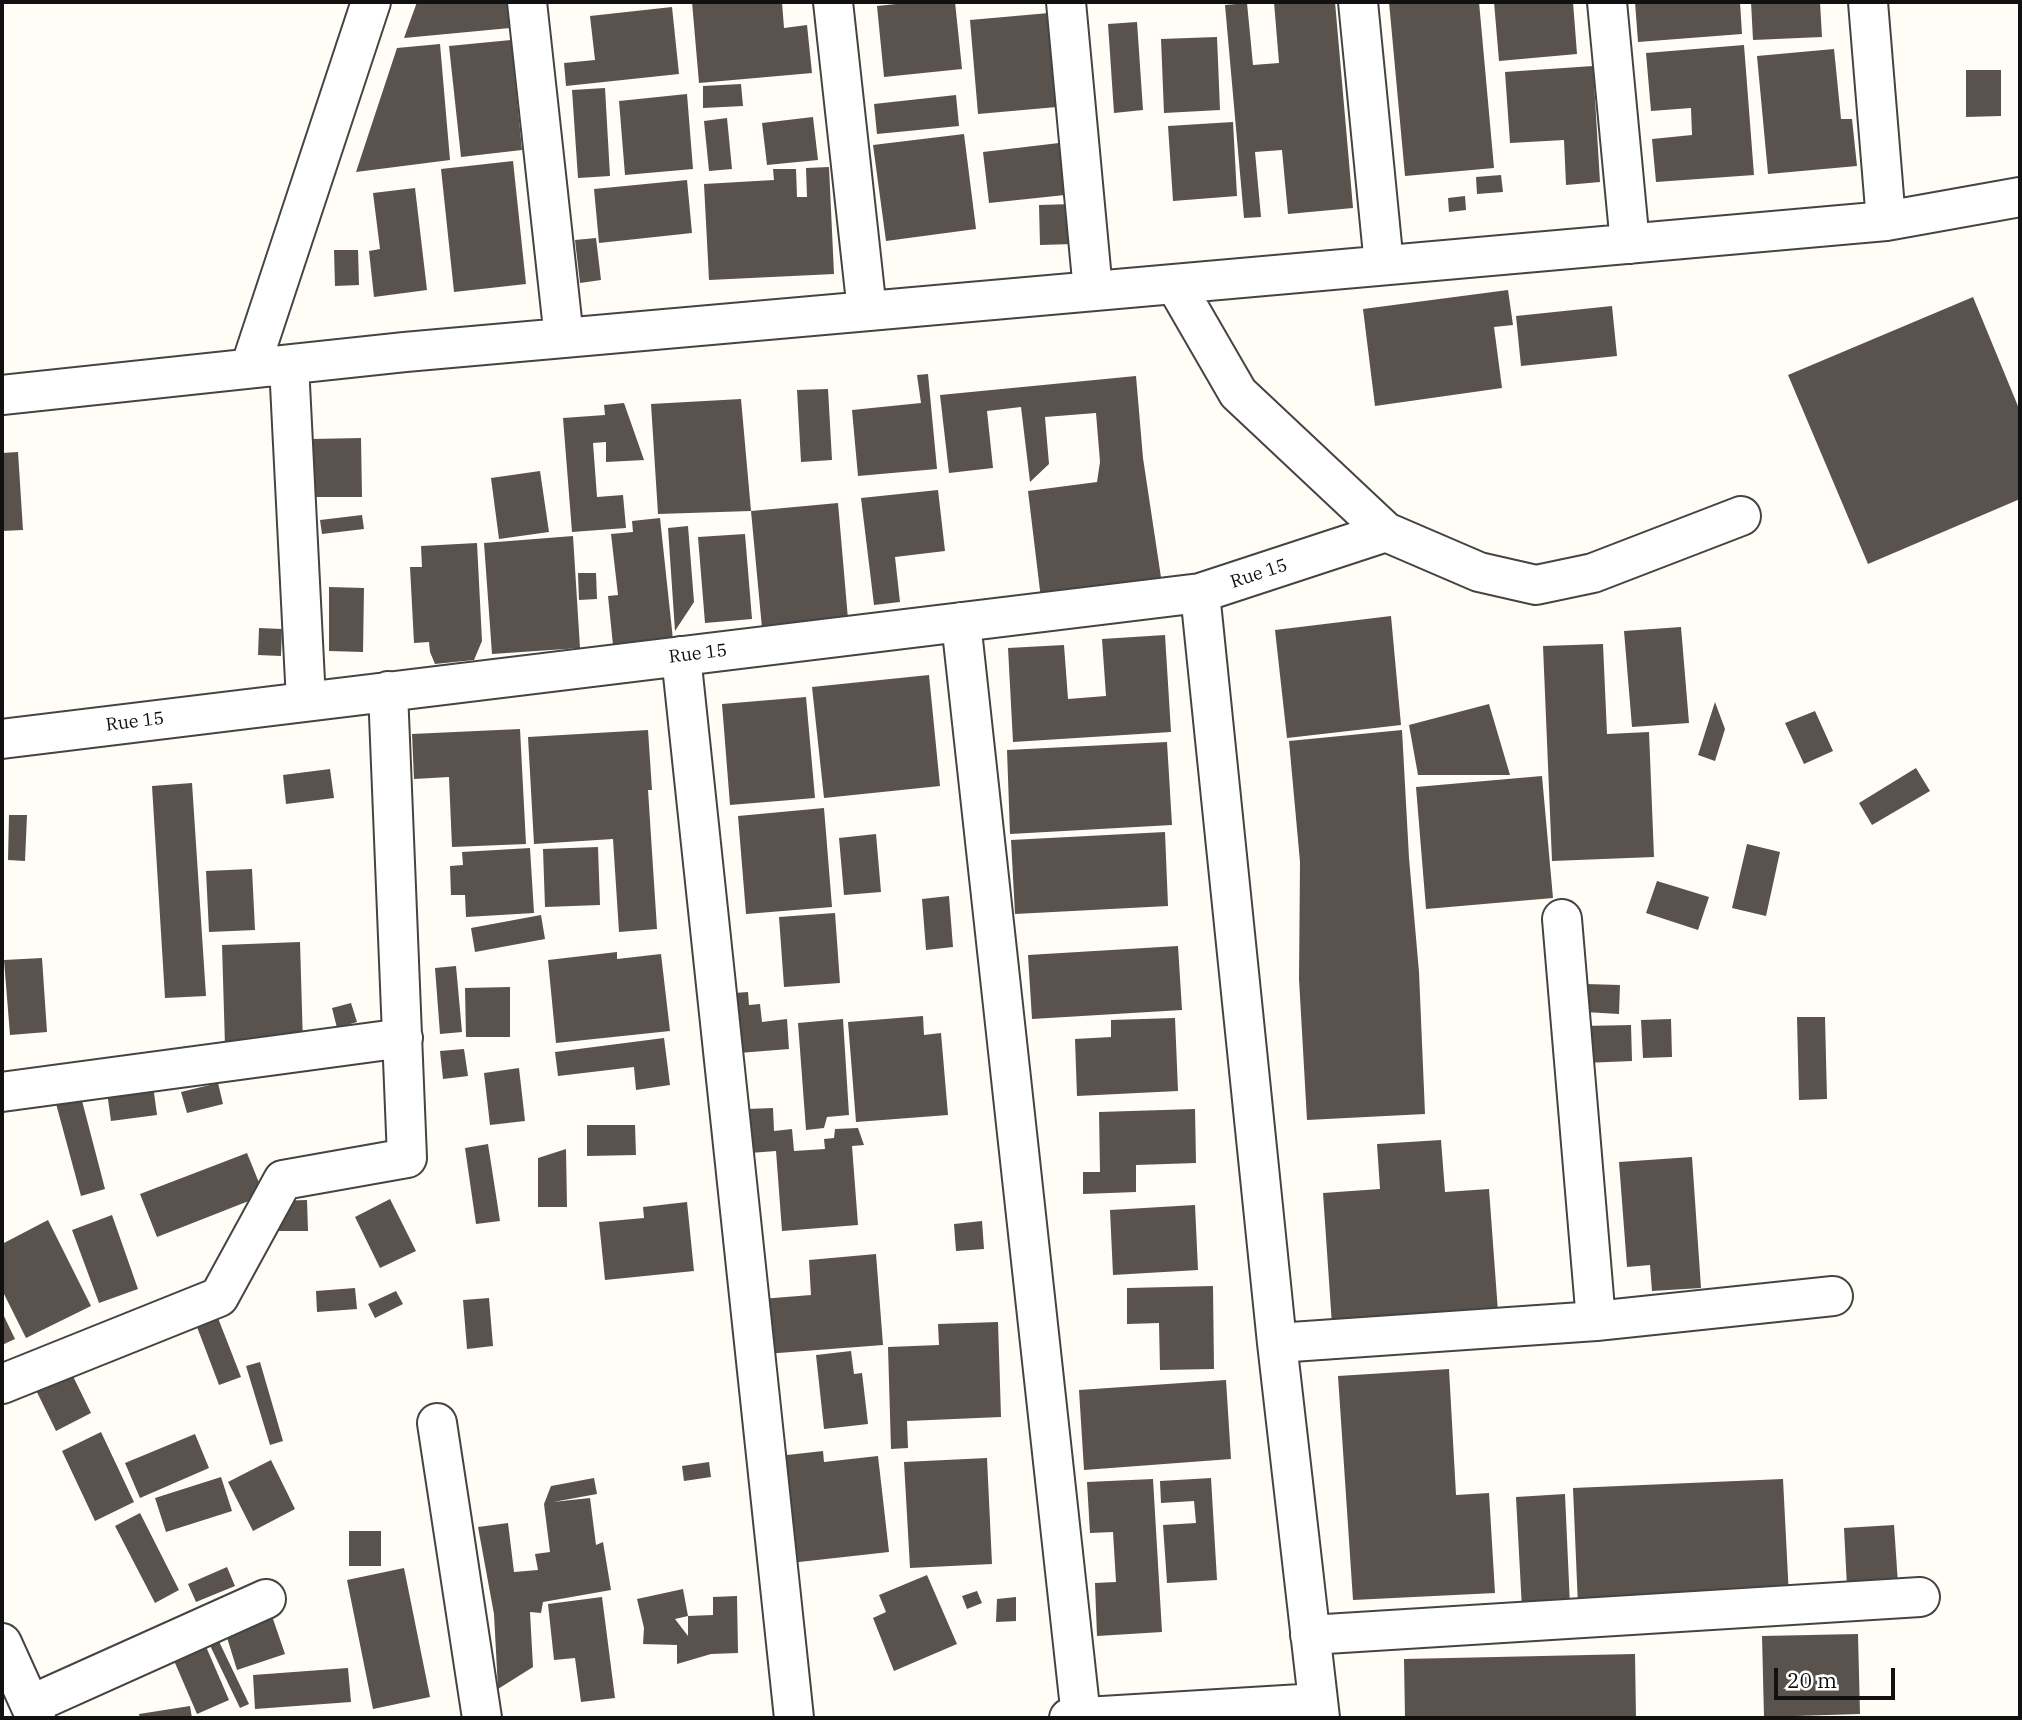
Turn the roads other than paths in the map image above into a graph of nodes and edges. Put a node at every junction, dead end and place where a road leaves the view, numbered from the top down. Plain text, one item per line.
1 (371, 2) edge
2 (527, 2) edge
3 (833, 2) edge
4 (1066, 2) edge
5 (1359, 2) edge
6 (1607, 2) edge
7 (1868, 2) edge
8 (2020, 197) edge
9 (1886, 221) junction
10 (1630, 244) junction
11 (1384, 265) junction
12 (1175, 284) junction
13 (1093, 291) junction
14 (867, 311) junction
15 (564, 338) junction
16 (289, 365) junction
17 (250, 369) junction
18 (2, 395) edge
19 (1741, 516) dead end
20 (1386, 532) junction
21 (1200, 593) junction
22 (961, 622) junction
23 (681, 656) junction
24 (388, 691) junction
25 (306, 701) junction
26 (2, 739) edge
27 (1562, 919) dead end
28 (403, 1038) junction
29 (2, 1092) edge
30 (1833, 1296) dead end
31 (1596, 1321) junction
32 (1277, 1343) junction
33 (2, 1384) edge
34 (438, 1423) dead end
35 (1920, 1597) dead end
36 (266, 1599) dead end
37 (1310, 1635) junction
38 (2, 1643) edge
39 (1319, 1710) edge
40 (33, 1711) edge
41 (482, 1718) edge
42 (794, 1718) edge
43 (1075, 1718) edge

1 - 17 street
2 - 15 street
3 - 14 street
4 - 13 street
5 - 11 street
6 - 10 street
7 - 9 street
8 - 9 street
9 - 10 street
10 - 11 street
11 - 12 street
12 - 13 street
12 - 20 street
13 - 14 street
14 - 15 street
15 - 16 street
16 - 17 street
16 - 25 street
17 - 18 street
19 - 20 street
20 - 21 street, Rue 15
21 - 22 street, Rue 15
21 - 32 street
22 - 23 street, Rue 15
22 - 43 street
23 - 24 street, Rue 15
23 - 42 street
24 - 25 street, Rue 15
24 - 28 street
25 - 26 street, Rue 15
27 - 31 street
28 - 29 street
28 - 33 street
30 - 31 street
31 - 32 street
32 - 37 street
34 - 41 street
35 - 37 street
36 - 40 street
37 - 39 street
38 - 40 street
39 - 43 street

